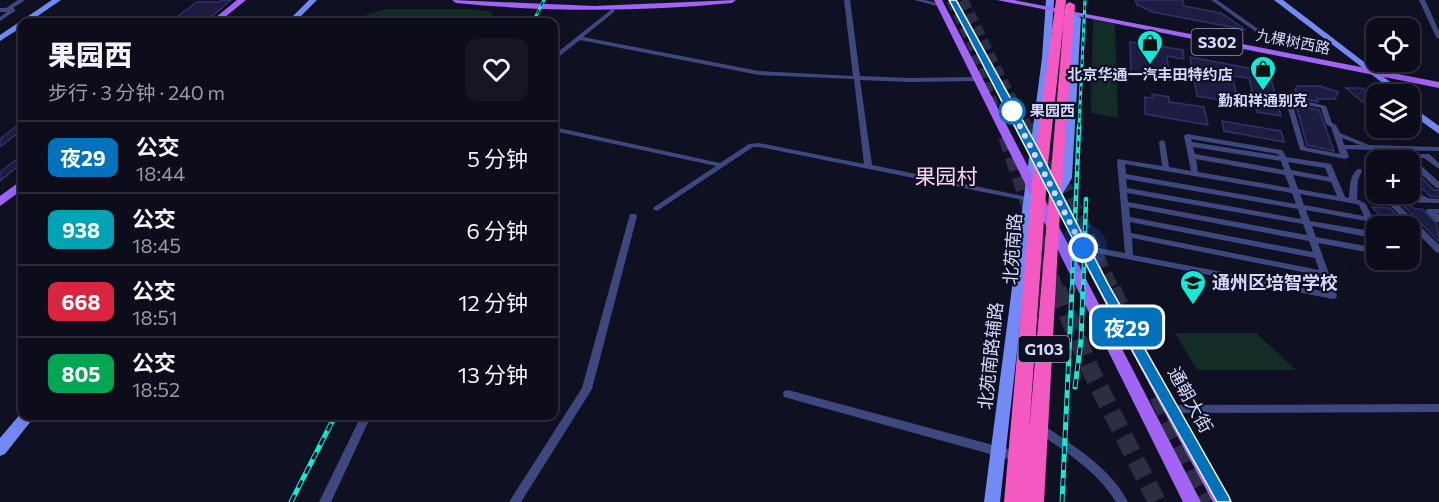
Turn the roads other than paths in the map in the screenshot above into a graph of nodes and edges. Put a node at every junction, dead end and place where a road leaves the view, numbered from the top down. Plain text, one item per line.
1 (22, 0) edge
2 (57, 0) edge
3 (242, 0) edge
4 (249, 0) edge
5 (313, 0) edge
6 (456, 0) edge
7 (480, 0) edge
8 (706, 0) edge
9 (732, 0) edge
10 (847, 0) edge
11 (917, 0) edge
12 (953, 0) edge
13 (1001, 0) edge
14 (1021, 0) edge
15 (1214, 0) edge
16 (1274, 0) edge
17 (1278, 0) edge
18 (1422, 0) edge
19 (679, 1) edge
20 (934, 2) edge
21 (1060, 6) edge
22 (0, 10) edge
23 (7, 10) junction
24 (612, 11) dead end
25 (30, 18) edge
26 (219, 18) edge
27 (226, 18) edge
28 (295, 18) edge
29 (0, 19) edge
30 (18, 26) edge
31 (1439, 37) edge
32 (579, 38) junction
33 (1268, 38) dead end
34 (0, 39) edge
35 (558, 55) edge
36 (1073, 62) junction
37 (1366, 69) junction
38 (1064, 72) junction
39 (1369, 72) edge
40 (1370, 72) edge
41 (1382, 72) edge
42 (856, 77) junction
43 (977, 79) junction
44 (1439, 83) edge
45 (1383, 84) edge
46 (1388, 84) edge
47 (1420, 108) edge
48 (1420, 116) edge
49 (1439, 123) edge
50 (558, 130) edge
51 (1439, 130) edge
52 (1337, 134) junction
53 (1162, 142) dead end
54 (1341, 147) junction
55 (1375, 147) junction
56 (1439, 149) edge
57 (1034, 150) junction
58 (1376, 150) edge
59 (1191, 156) junction
60 (1284, 159) junction
61 (1041, 164) junction
62 (722, 165) junction
63 (868, 166) junction
64 (1439, 167) edge
65 (1166, 168) junction
66 (1358, 171) dead end
67 (1289, 172) junction
68 (1195, 173) junction
69 (1123, 176) junction
70 (18, 177) edge
71 (1333, 180) junction
72 (1029, 184) junction
73 (1439, 186) edge
74 (18, 187) edge
75 (1124, 190) junction
76 (1295, 191) junction
77 (0, 192) edge
78 (1056, 196) junction
79 (1420, 198) edge
80 (1341, 199) junction
81 (1033, 200) junction
82 (1353, 201) junction
83 (1420, 201) edge
84 (1425, 201) junction
85 (1439, 201) edge
86 (0, 202) edge
87 (1125, 204) junction
88 (1389, 204) edge
89 (1301, 207) junction
90 (657, 209) dead end
91 (1439, 211) edge
92 (633, 216) dead end
93 (1368, 216) edge
94 (1366, 218) edge
95 (1126, 219) junction
96 (1439, 220) edge
97 (1307, 223) junction
98 (1052, 227) junction
99 (1366, 234) edge
100 (1127, 235) junction
101 (1312, 239) junction
102 (1366, 249) edge
103 (1439, 250) edge
104 (1099, 251) dead end
105 (1129, 256) junction
106 (1318, 256) junction
107 (1325, 274) junction
108 (788, 393) dead end
109 (1439, 408) edge
110 (1174, 409) junction
111 (25, 420) edge
112 (364, 420) edge
113 (1039, 428) junction
114 (0, 449) edge
115 (999, 452) junction
116 (1019, 457) junction
117 (325, 502) edge
118 (515, 502) edge
119 (992, 502) edge
120 (1014, 502) edge
121 (1034, 502) edge
122 (1122, 502) edge
123 (1192, 502) edge
124 (1223, 502) edge

1 - 23 street
2 - 25 street
3 - 26 main road
4 - 27 main road
5 - 28 street
6 - 9 main road
7 - 19 main road
8 - 19 main road
10 - 42 street
11 - 20 street
12 - 57 main road, 通朝大街
13 - 21 main road, 九棵树西路 / S302
14 - 21 main road, 九棵树西路 / S302
15 - 33 street
16 - 37 street
17 - 37 street
18 - 31 street
20 - 43 main road
21 - 36 street
21 - 37 main road, 九棵树西路 / S302
21 - 38 highway, 北苑南路 / G103
21 - 57 street, 北苑南路辅路
21 - 61 highway, 北苑南路 / G103
22 - 23 street
23 - 29 street
24 - 32 street
30 - 34 street
32 - 35 street
32 - 42 street
36 - 38 highway
36 - 78 street
38 - 78 highway, 北苑南路 / G103
39 - 45 street
40 - 46 street
41 - 44 main road, 九棵树西路 / S302
42 - 43 street
42 - 63 street
43 - 72 main road
47 - 49 street
48 - 51 street
50 - 62 street
52 - 54 street
52 - 54 street
52 - 55 street
53 - 65 street
54 - 55 street
55 - 56 street
55 - 58 street
57 - 61 main road, 通朝大街
57 - 72 street, 北苑南路辅路
59 - 60 street
59 - 67 street
59 - 68 street
60 - 67 street
60 - 71 street
61 - 78 main road, 通朝大街
61 - 81 highway, 北苑南路 / G103
62 - 63 street
62 - 90 street
63 - 81 street
64 - 73 street
65 - 68 street
65 - 69 street
66 - 82 street
67 - 71 street
67 - 76 street
68 - 76 street
69 - 75 street
69 - 89 street
70 - 77 main road
71 - 80 street
72 - 81 street, 北苑南路辅路
74 - 86 main road
75 - 87 street
75 - 97 street
76 - 80 street
76 - 89 street
78 - 98 highway, 北苑南路 / G103
78 - 110 main road, 通朝大街
79 - 84 street
80 - 82 street
81 - 98 main road
81 - 115 street, 北苑南路辅路
81 - 116 highway, 北苑南路 / G103
82 - 93 street
83 - 84 street
84 - 85 street
87 - 95 street
87 - 101 street
88 - 103 street
89 - 94 street
89 - 97 street
91 - 96 street
92 - 118 street
95 - 100 street
95 - 106 street
97 - 99 street
97 - 101 street
98 - 113 highway, 北苑南路 / G103
98 - 123 main road
100 - 105 street
100 - 107 street
101 - 102 street
101 - 106 street
104 - 105 street
105 - 107 street
106 - 107 street
108 - 115 street
109 - 110 street
110 - 124 main road, 通朝大街
111 - 114 street
112 - 117 street
113 - 121 highway, 北苑南路 / G103
113 - 122 street
115 - 116 street
115 - 119 street, 北苑南路辅路
116 - 120 highway, 北苑南路 / G103

